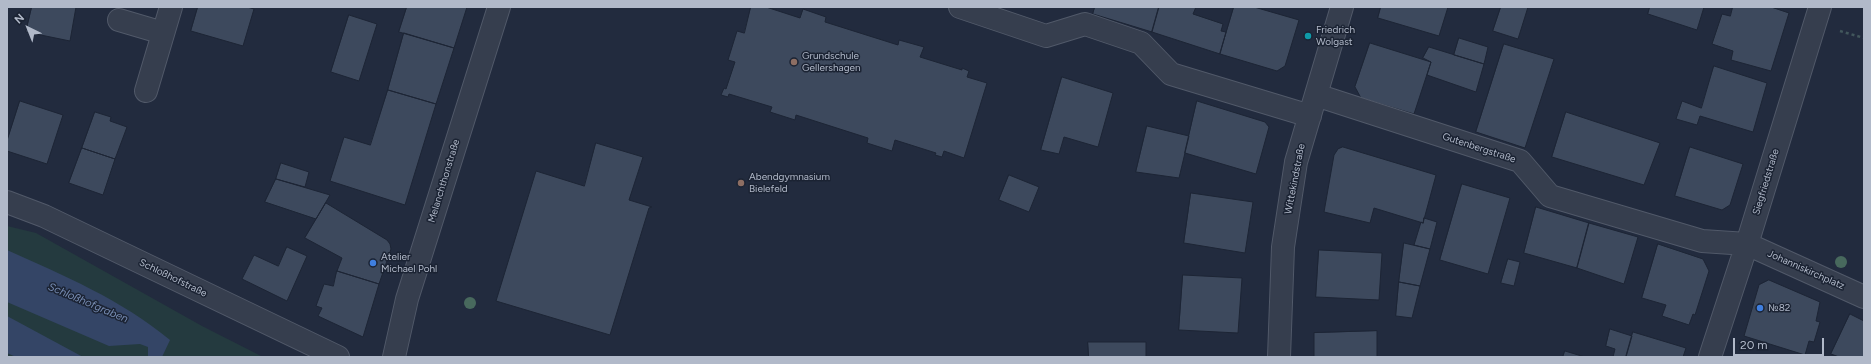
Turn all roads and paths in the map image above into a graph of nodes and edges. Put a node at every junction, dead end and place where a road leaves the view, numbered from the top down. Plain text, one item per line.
1 (171, 7) edge
2 (499, 7) edge
3 (960, 7) edge
4 (1342, 7) edge
5 (1820, 7) edge
6 (119, 20) dead end
7 (163, 33) junction
8 (146, 91) dead end
9 (1316, 95) junction
10 (1310, 116) junction
11 (7, 202) edge
12 (1747, 244) junction
13 (1864, 297) edge
14 (338, 357) edge
15 (394, 357) edge
16 (1279, 357) edge
17 (1710, 357) edge

1 - 7 street
2 - 15 street, Melanchthonstraße
3 - 10 street
4 - 9 street, Wittekindstraße
5 - 12 street, Siegfriedstraße
6 - 7 street
7 - 8 street
9 - 10 street, Wittekindstraße
9 - 12 street, Gutenbergstraße
10 - 16 street, Wittekindstraße
11 - 14 street, Schloßhofstraße
12 - 13 street, Johanniskirchplatz
12 - 17 street, Siegfriedstraße

